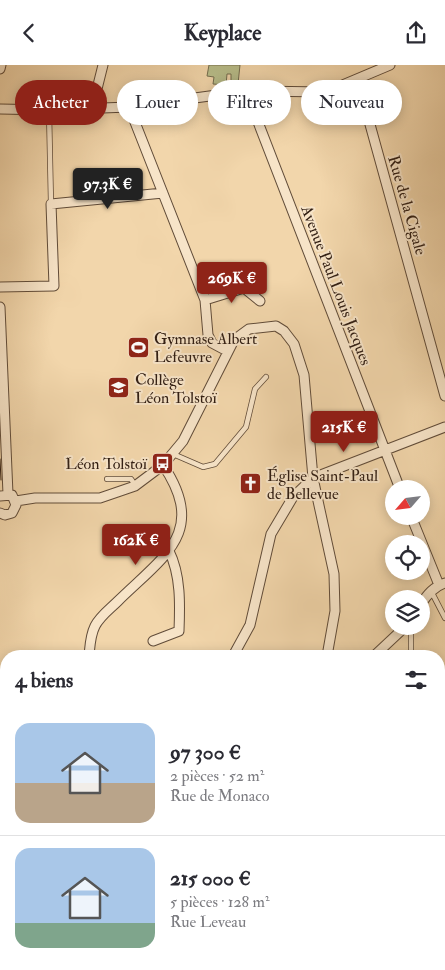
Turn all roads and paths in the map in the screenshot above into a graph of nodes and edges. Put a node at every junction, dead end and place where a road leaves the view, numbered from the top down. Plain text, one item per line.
1 (1, 65) edge
2 (103, 65) edge
3 (390, 65) edge
4 (0, 69) edge
5 (99, 80) edge
6 (360, 80) edge
7 (0, 109) edge
8 (15, 109) edge
9 (49, 125) edge
10 (136, 125) edge
11 (259, 125) edge
12 (370, 125) edge
13 (165, 196) junction
14 (51, 204) junction
15 (0, 287) edge
16 (205, 298) junction
17 (260, 301) dead end
18 (0, 307) edge
19 (227, 351) junction
20 (266, 377) dead end
21 (445, 396) edge
22 (445, 427) edge
23 (385, 451) junction
24 (173, 455) junction
25 (163, 465) junction
26 (313, 478) junction
27 (107, 479) dead end
28 (396, 480) edge
29 (135, 487) junction
30 (4, 495) edge
31 (296, 495) junction
32 (317, 499) junction
33 (16, 501) junction
34 (0, 513) edge
35 (415, 525) edge
36 (169, 551) junction
37 (442, 584) edge
38 (431, 591) joint
39 (445, 618) edge
40 (397, 635) edge
41 (411, 635) edge
42 (153, 641) dead end
43 (90, 650) edge
44 (237, 650) edge
45 (328, 650) edge
46 (381, 650) edge
47 (411, 650) edge

1 - 4 street
2 - 5 street
3 - 6 street
7 - 8 street
9 - 14 lane
10 - 13 street
11 - 23 street, Avenue Paul Louis Jacques
12 - 21 street, Rue de la Cigale
13 - 14 street
13 - 16 street
14 - 15 street
16 - 17 street
16 - 19 street
18 - 30 street
19 - 24 street
19 - 26 street
20 - 24 lane
22 - 23 street
23 - 26 street
23 - 28 street, Avenue Paul Louis Jacques
24 - 25 street
25 - 29 street
25 - 36 street
26 - 31 street
26 - 32 street
27 - 29 lane
29 - 33 street
30 - 33 street
31 - 32 street
31 - 44 street
32 - 45 street
33 - 34 street
35 - 37 street
36 - 42 street
36 - 43 street
37 - 38 street
38 - 39 lane
40 - 46 street
41 - 47 lane

